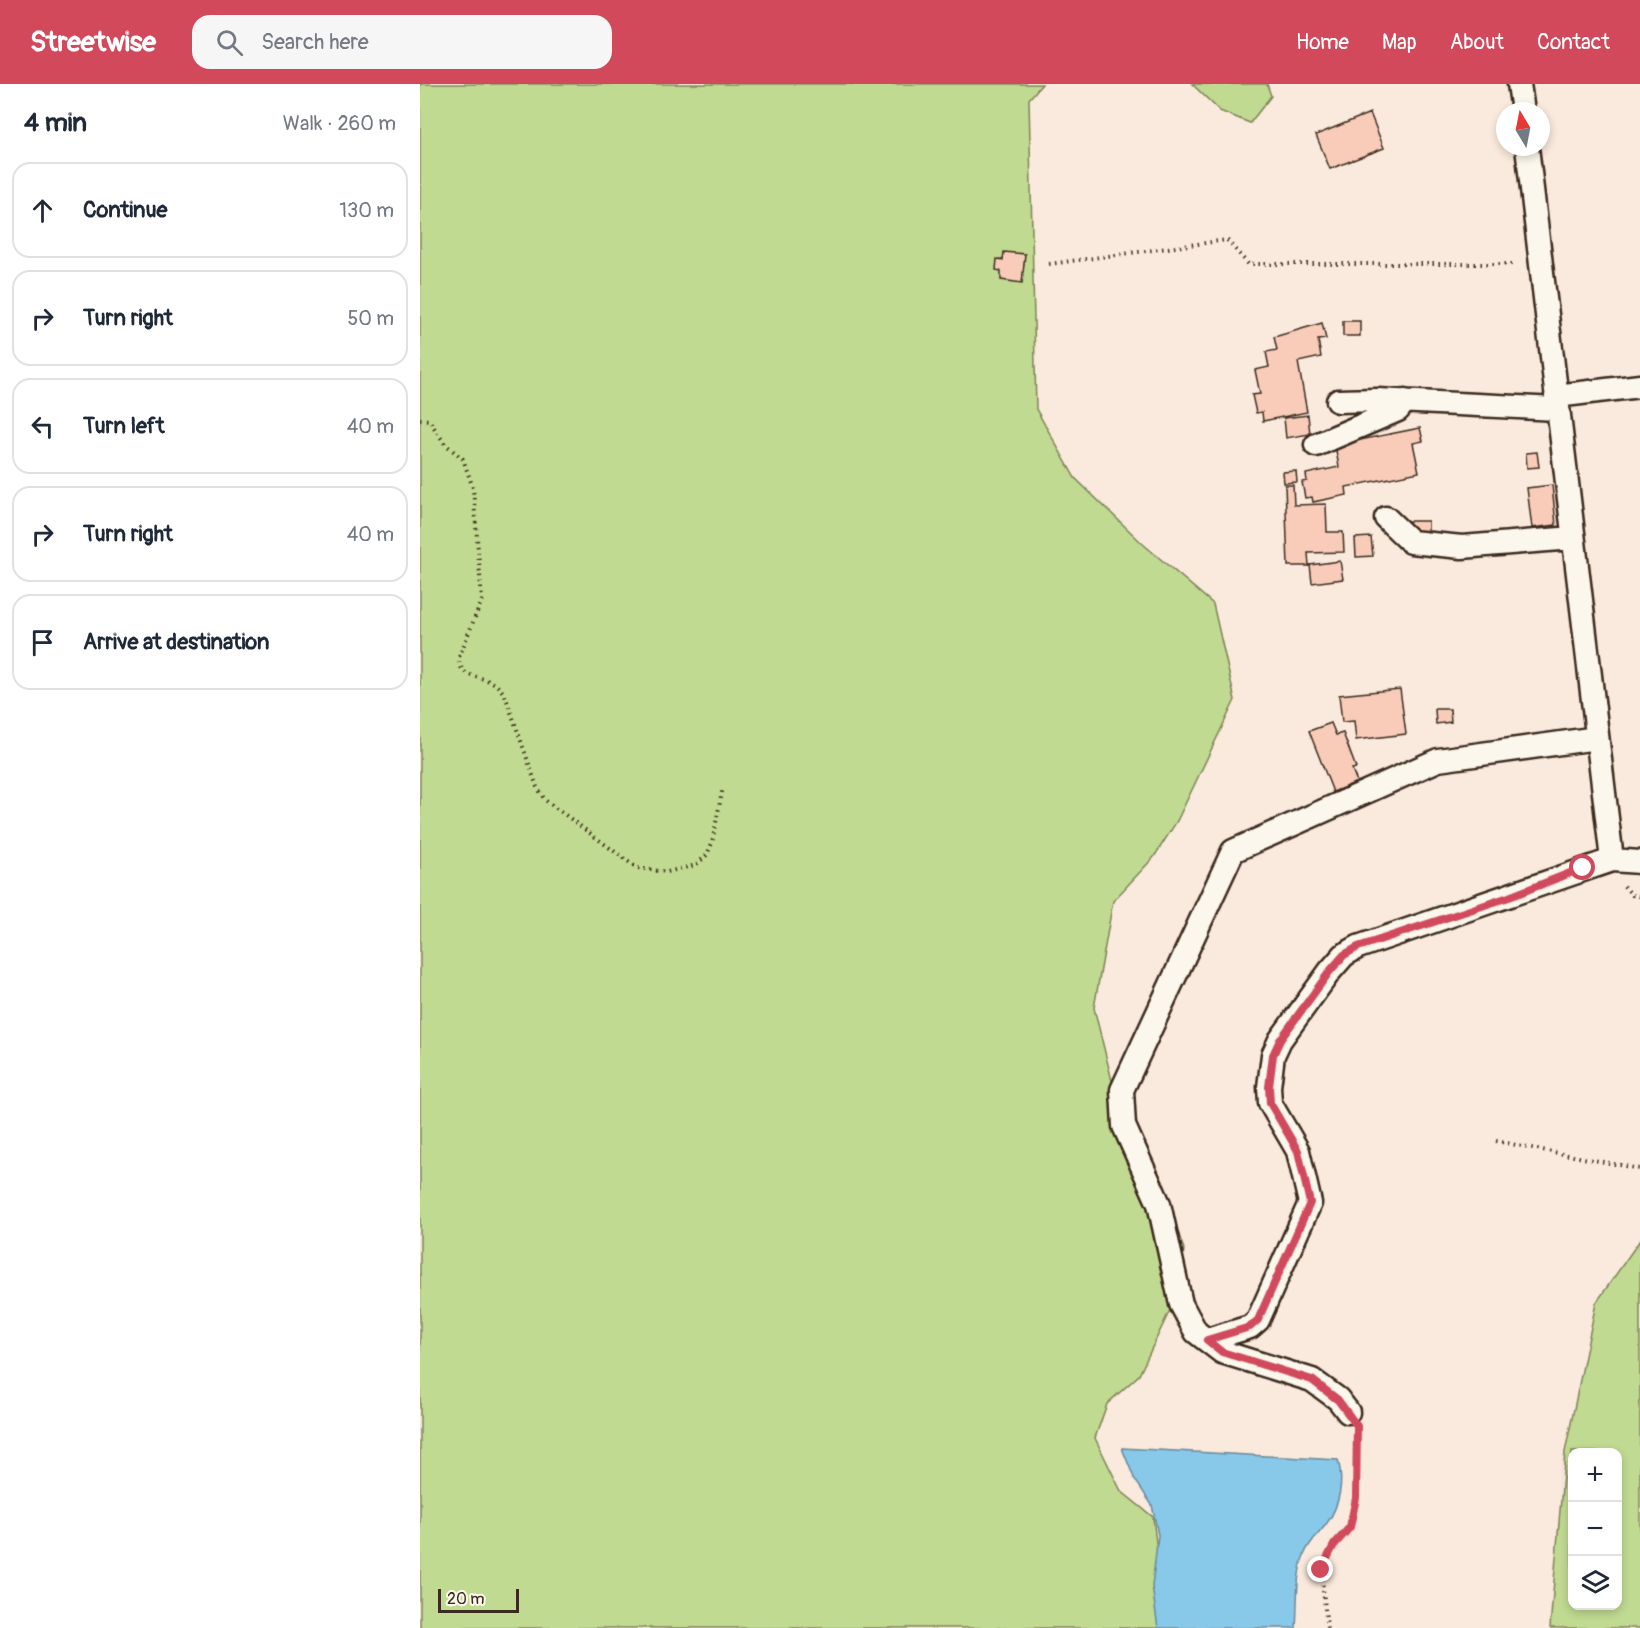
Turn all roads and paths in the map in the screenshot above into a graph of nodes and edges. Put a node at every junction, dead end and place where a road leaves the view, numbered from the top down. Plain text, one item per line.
1 (1520, 84) edge
2 (1522, 102) edge
3 (1528, 156) edge
4 (1048, 264) dead end
5 (1541, 264) junction
6 (1640, 386) edge
7 (1338, 401) dead end
8 (1405, 401) junction
9 (1557, 402) junction
10 (420, 418) edge
11 (1316, 445) dead end
12 (1386, 518) dead end
13 (1573, 538) junction
14 (1597, 738) junction
15 (723, 787) dead end
16 (1612, 860) junction
17 (1640, 862) edge
18 (1496, 1141) dead end
19 (1640, 1169) edge
20 (1207, 1340) junction
21 (1348, 1412) joint
22 (1327, 1628) edge

1 - 2 street
3 - 5 street
4 - 5 path
5 - 9 street
6 - 9 street
7 - 8 street
8 - 9 street
8 - 11 street
9 - 13 street
10 - 15 path
12 - 13 street
13 - 14 street
14 - 16 street
14 - 20 street
16 - 17 street
16 - 20 street
18 - 19 path
20 - 21 street
21 - 22 path

